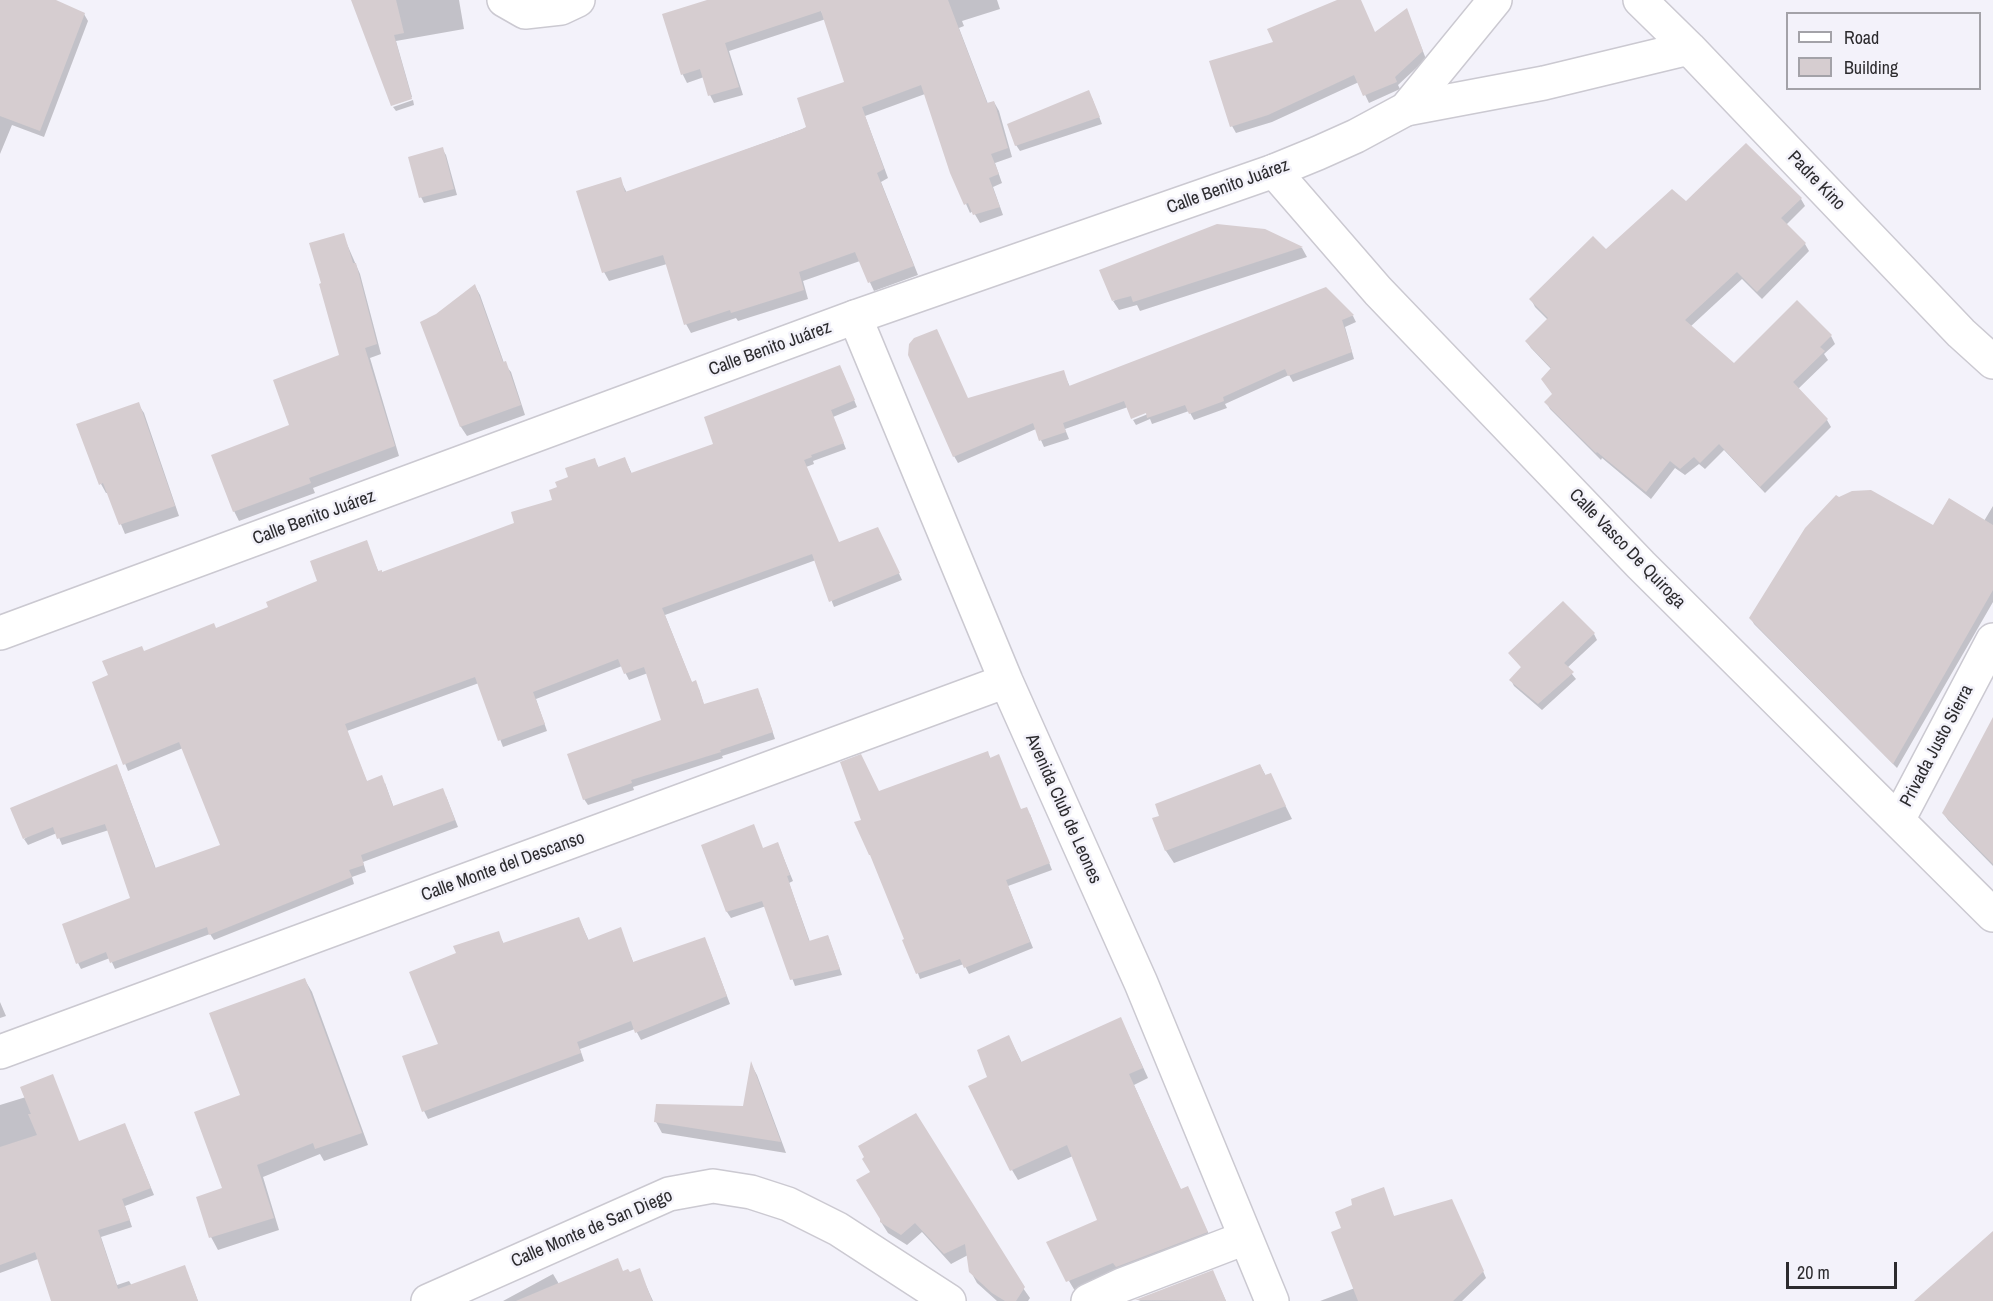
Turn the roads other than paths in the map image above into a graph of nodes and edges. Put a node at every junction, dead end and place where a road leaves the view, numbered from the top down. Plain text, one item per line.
1 (504, 0) edge
2 (578, 0) edge
3 (1495, 0) edge
4 (1640, 0) edge
5 (1689, 48) junction
6 (1406, 109) junction
7 (1274, 171) junction
8 (855, 317) junction
9 (1993, 362) edge
10 (0, 633) edge
11 (1993, 640) edge
12 (1006, 681) junction
13 (1898, 819) junction
14 (1993, 915) edge
15 (0, 1052) edge
16 (1245, 1238) junction
17 (428, 1301) edge
18 (949, 1301) edge
19 (1088, 1301) edge
20 (1272, 1301) edge

1 - 2 street
3 - 6 street, Calle Benito Juárez
4 - 5 street, Padre Kino
5 - 6 street
5 - 9 street, Padre Kino
6 - 7 street, Calle Benito Juárez
7 - 8 street, Calle Benito Juárez
7 - 13 street, Calle Vasco De Quiroga
8 - 10 street, Calle Benito Juárez
8 - 12 street, Avenida Club de Leones
11 - 13 street, Privada Justo Sierra
12 - 15 street, Calle Monte del Descanso
12 - 16 street, Avenida Club de Leones
13 - 14 street, Calle Vasco De Quiroga
16 - 19 street
16 - 20 street, Avenida Club de Leones
17 - 18 street, Calle Monte de San Diego

